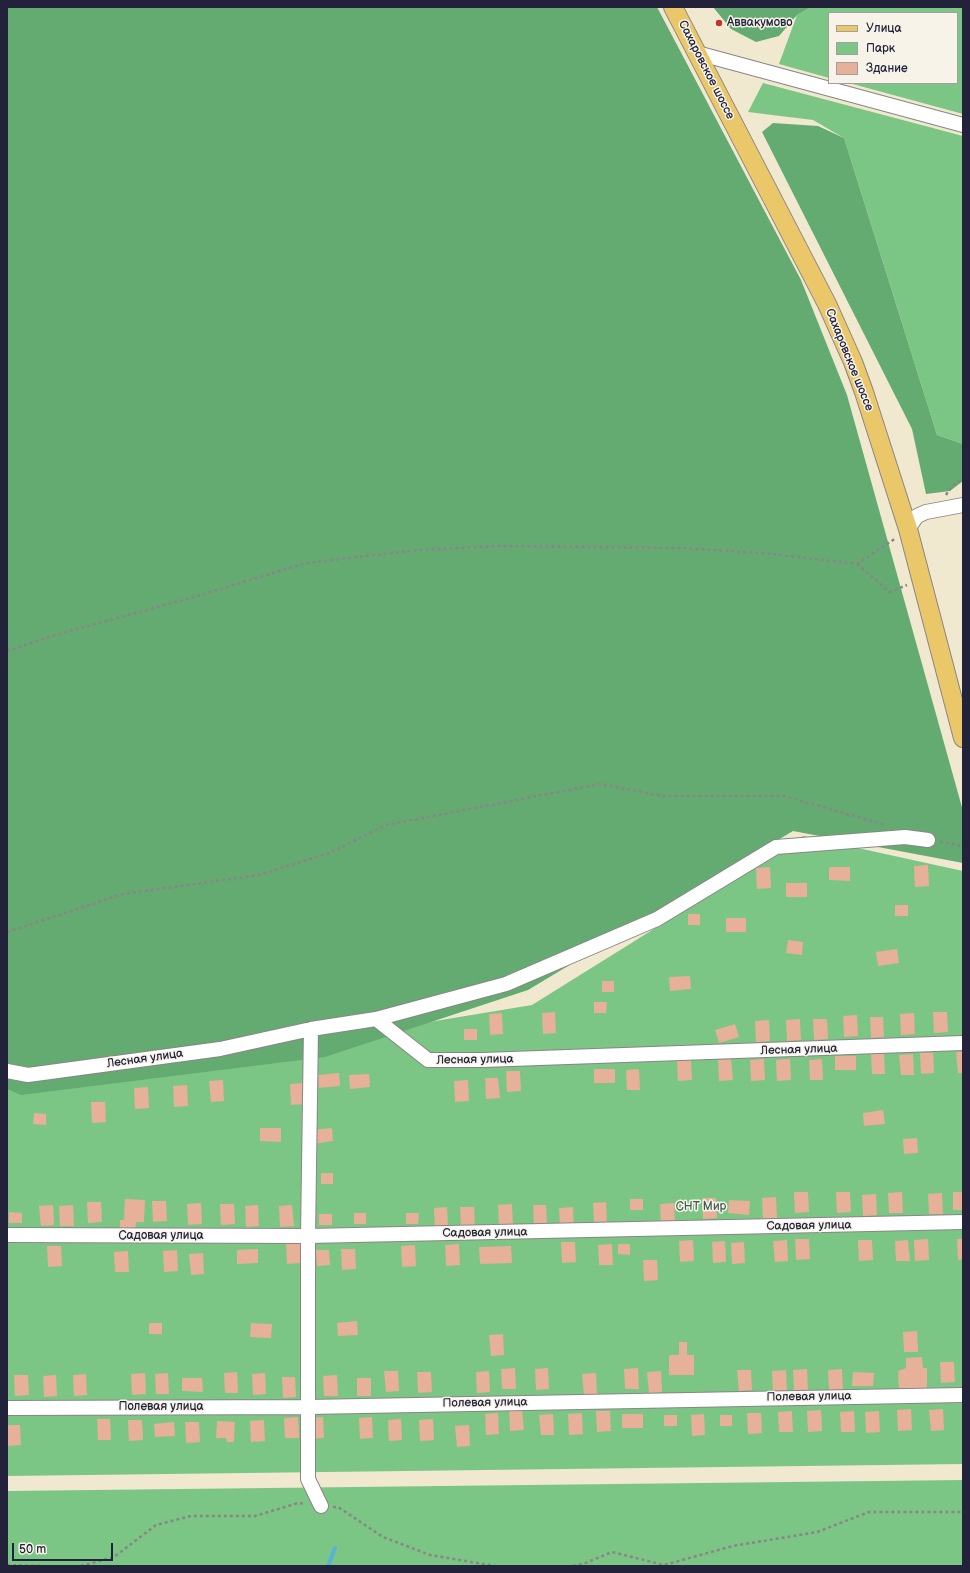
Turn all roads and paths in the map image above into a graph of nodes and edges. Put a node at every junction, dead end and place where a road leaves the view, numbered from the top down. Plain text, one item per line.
1 (673, 7) edge
2 (697, 53) junction
3 (963, 125) edge
4 (963, 505) edge
5 (908, 529) junction
6 (858, 564) junction
7 (922, 579) junction
8 (7, 651) edge
9 (963, 738) edge
10 (889, 826) dead end
11 (928, 840) joint
12 (963, 846) edge
13 (7, 932) edge
14 (376, 1019) junction
15 (311, 1029) junction
16 (963, 1043) edge
17 (7, 1071) edge
18 (963, 1222) edge
19 (7, 1235) edge
20 (308, 1236) junction
21 (963, 1394) edge
22 (308, 1407) junction
23 (7, 1408) edge
24 (321, 1506) junction
25 (963, 1512) edge
26 (7, 1565) edge
27 (40, 1566) edge
28 (82, 1566) edge
29 (495, 1566) edge
30 (572, 1566) edge

1 - 2 main road, Сахаровское шоссе
2 - 3 street
2 - 5 main road, Сахаровское шоссе
4 - 5 street
5 - 6 path
5 - 7 main road, Сахаровское шоссе
6 - 7 path
6 - 8 path
7 - 9 main road, Сахаровское шоссе
10 - 13 path
11 - 12 path
11 - 14 street
14 - 15 street, Лесная улица
14 - 16 street, Лесная улица
15 - 17 street, Лесная улица
15 - 20 street
18 - 20 street, Садовая улица
19 - 20 street, Садовая улица
20 - 22 street
21 - 22 street, Полевая улица
22 - 23 street, Полевая улица
22 - 24 street
24 - 28 path
24 - 29 path
25 - 30 path
26 - 27 path

